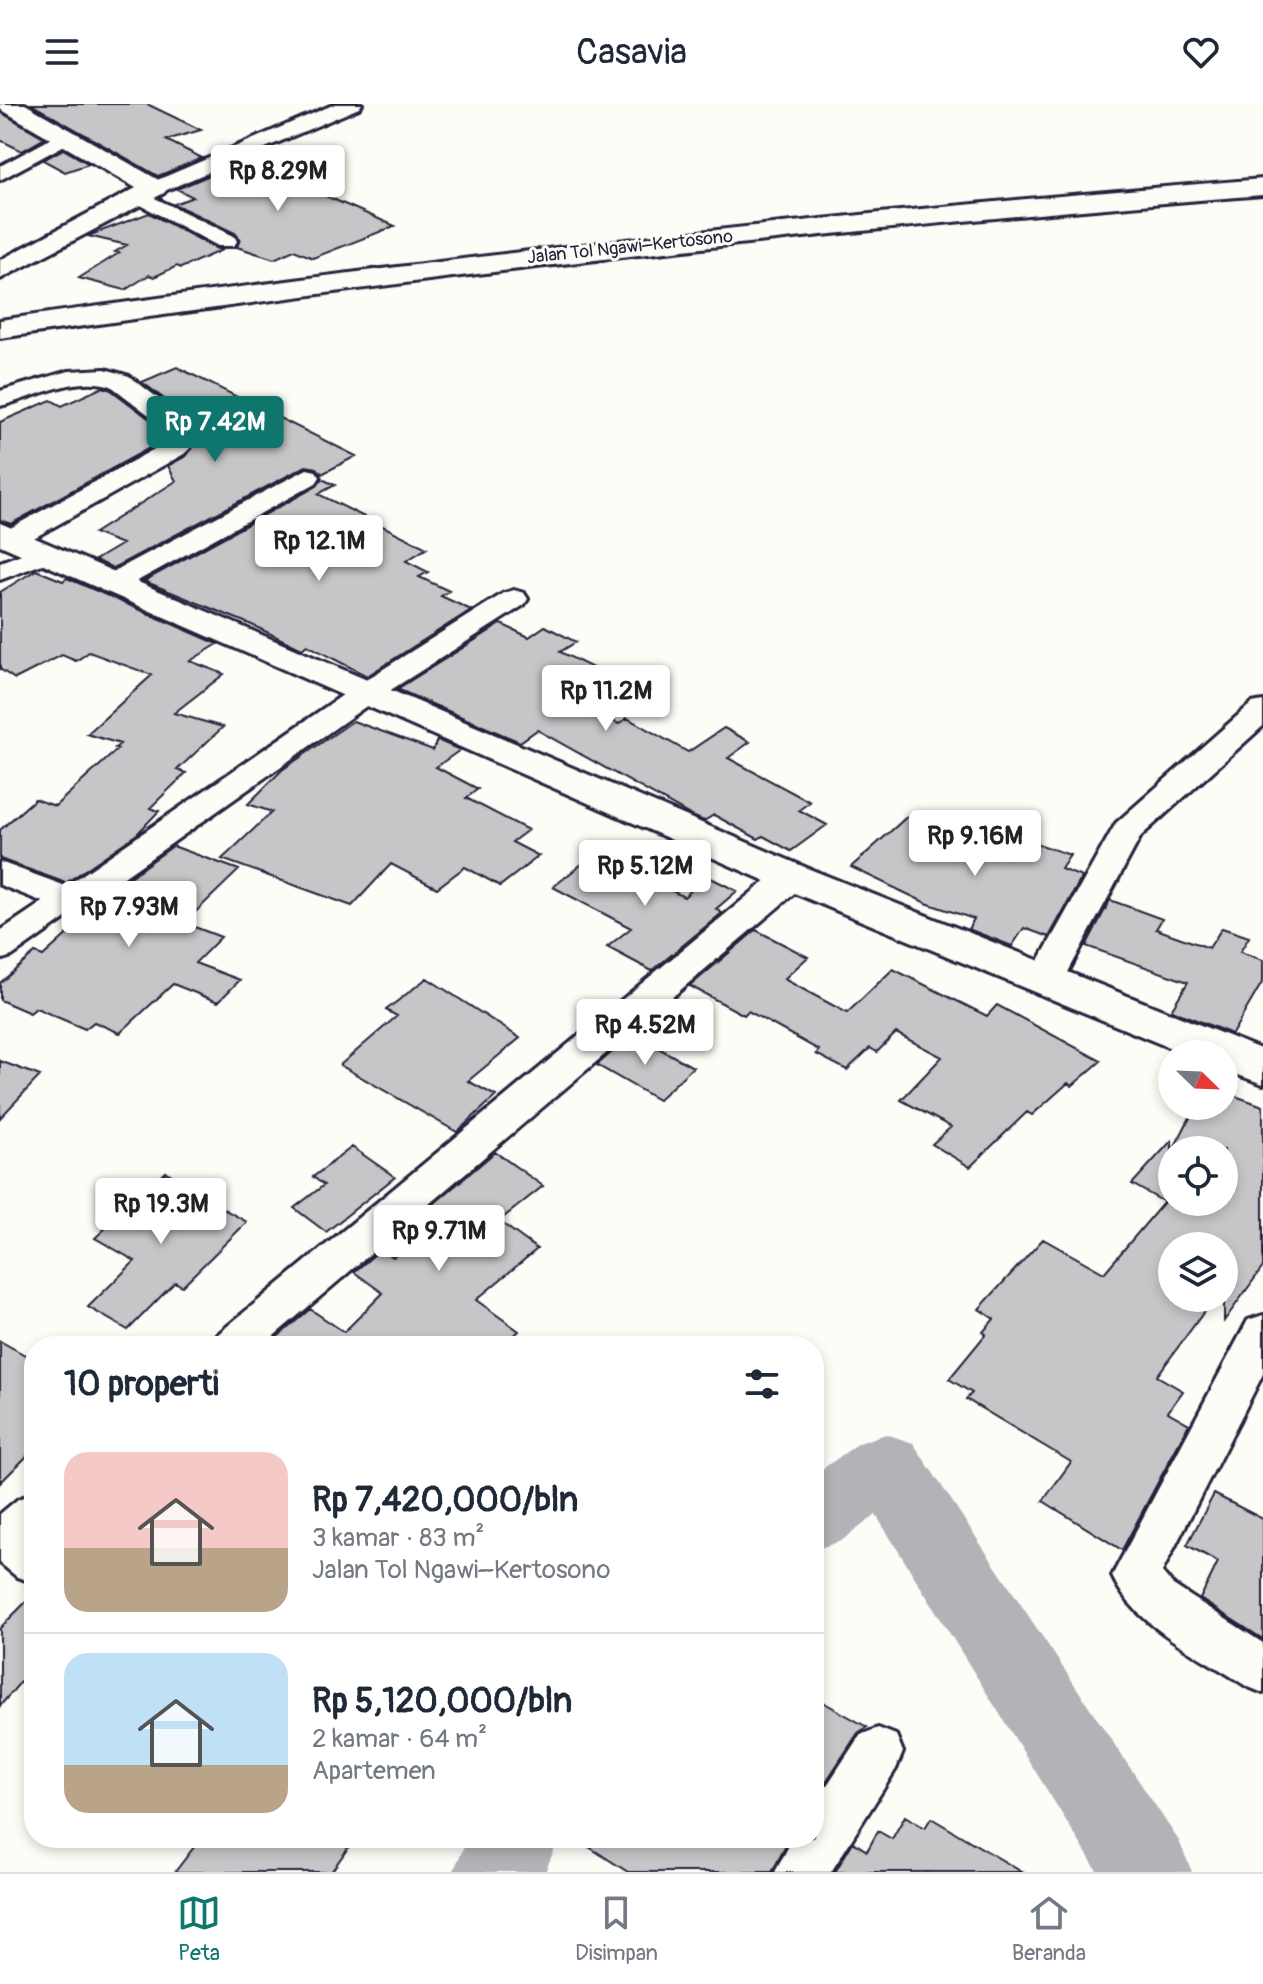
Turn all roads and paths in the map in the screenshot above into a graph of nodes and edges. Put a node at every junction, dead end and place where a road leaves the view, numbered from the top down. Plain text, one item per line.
1 (8, 104) edge
2 (352, 104) edge
3 (67, 136) junction
4 (0, 174) edge
5 (1263, 187) edge
6 (148, 192) junction
7 (1263, 205) edge
8 (226, 241) dead end
9 (0, 271) edge
10 (0, 329) edge
11 (0, 345) edge
12 (0, 399) edge
13 (307, 477) dead end
14 (14, 549) edge
15 (111, 584) junction
16 (514, 599) dead end
17 (364, 694) junction
18 (1263, 710) edge
19 (0, 873) edge
20 (792, 877) junction
21 (68, 899) junction
22 (0, 948) edge
23 (1046, 980) junction
24 (1263, 1068) edge
25 (1263, 1332) edge
26 (245, 1336) edge
27 (1263, 1670) edge
28 (878, 1752) dead end
29 (824, 1836) edge
30 (816, 1848) edge
31 (801, 1872) edge

1 - 3 main road
2 - 6 street
3 - 4 street
3 - 6 main road
5 - 10 main road, Jalan Tol Ngawi–Kertosono
6 - 8 street
6 - 9 main road
7 - 11 main road, Jalan Tol Ngawi–Kertosono
12 - 14 street
13 - 15 street
14 - 15 main road
15 - 17 main road
16 - 17 street
17 - 20 main road
17 - 21 street
18 - 23 street
19 - 21 street
20 - 23 main road
20 - 26 street
21 - 22 street
23 - 24 main road
25 - 27 street
28 - 29 street
30 - 31 street

